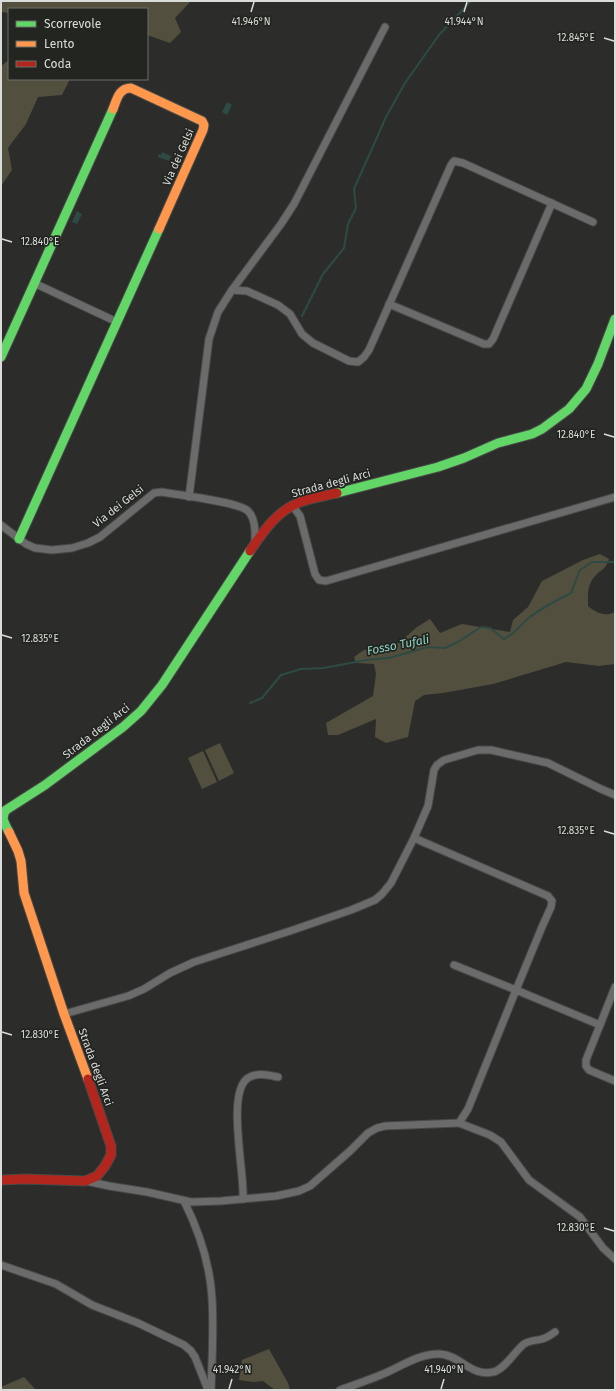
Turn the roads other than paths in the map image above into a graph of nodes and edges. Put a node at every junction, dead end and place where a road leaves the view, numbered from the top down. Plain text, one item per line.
1 (385, 27) dead end
2 (552, 203) junction
3 (593, 222) dead end
4 (34, 283) junction
5 (232, 290) junction
6 (389, 304) junction
7 (615, 319) edge
8 (117, 322) junction
9 (1, 357) edge
10 (189, 496) junction
11 (615, 497) edge
12 (292, 505) junction
13 (1, 525) edge
14 (19, 539) junction
15 (255, 544) junction
16 (615, 795) edge
17 (414, 838) junction
18 (454, 965) dead end
19 (615, 987) edge
20 (516, 990) junction
21 (64, 1014) junction
22 (600, 1025) junction
23 (278, 1077) dead end
24 (615, 1081) edge
25 (460, 1123) junction
26 (1, 1180) edge
27 (85, 1181) junction
28 (243, 1199) junction
29 (184, 1201) junction
30 (615, 1259) edge
31 (1, 1265) edge
32 (555, 1332) dead end
33 (208, 1390) edge
34 (211, 1390) edge
35 (340, 1390) edge

1 - 5 street
2 - 3 street
2 - 6 street
2 - 6 street
4 - 8 street
4 - 8 street, Via dei Gelsi
4 - 9 street, Via dei Gelsi
5 - 6 street
5 - 10 street
7 - 12 street, Strada degli Arci
8 - 14 street, Via dei Gelsi
10 - 14 street, Via dei Gelsi
10 - 15 street, Via dei Gelsi
11 - 12 street
12 - 15 street, Strada degli Arci
13 - 14 street, Via dei Gelsi
15 - 21 street, Strada degli Arci
16 - 17 street
17 - 20 street
17 - 21 street
18 - 20 street
19 - 22 street
20 - 22 street
20 - 25 street
21 - 27 street, Strada degli Arci
22 - 24 street
23 - 28 street
25 - 28 street
25 - 30 street
26 - 27 street
27 - 29 street
28 - 29 street
29 - 34 street
31 - 33 street
32 - 35 street

